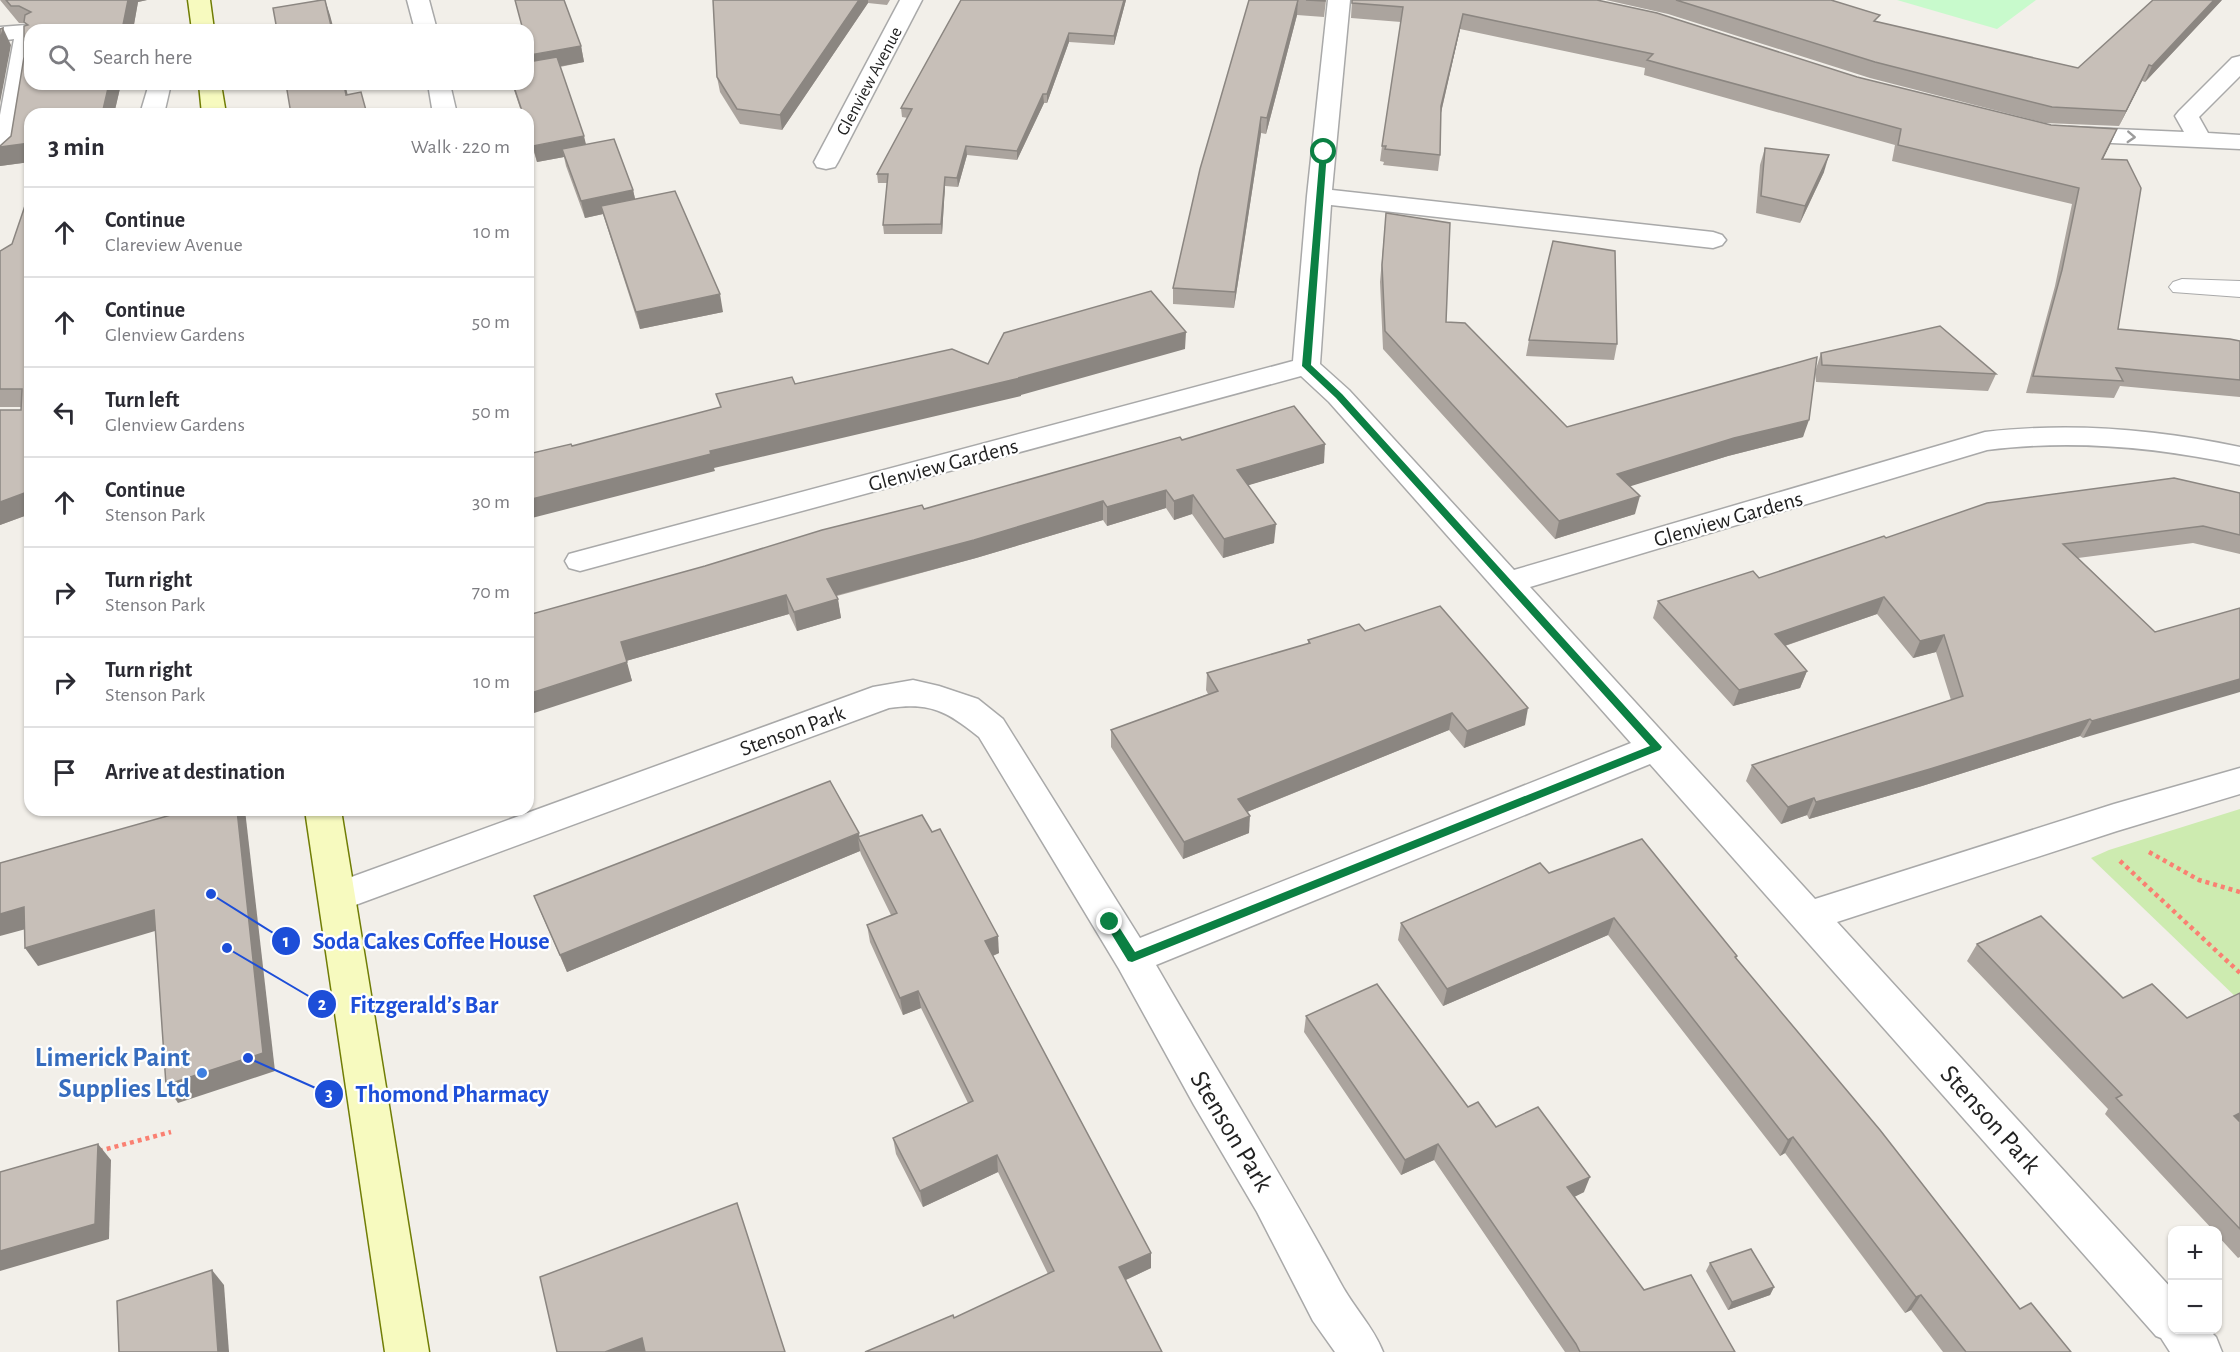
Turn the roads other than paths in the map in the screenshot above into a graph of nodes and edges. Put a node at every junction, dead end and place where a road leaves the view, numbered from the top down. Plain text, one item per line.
1 (200, 0) edge
2 (418, 0) edge
3 (911, 0) edge
4 (1340, 0) edge
5 (202, 24) edge
6 (424, 24) edge
7 (24, 32) edge
8 (0, 34) edge
9 (24, 41) edge
10 (2240, 63) edge
11 (158, 90) edge
12 (211, 90) edge
13 (440, 90) edge
14 (154, 108) edge
15 (213, 108) edge
16 (444, 108) edge
17 (4, 132) edge
18 (2045, 132) edge
19 (2200, 141) junction
20 (2240, 142) edge
21 (0, 157) edge
22 (826, 162) dead end
23 (1319, 196) junction
24 (1713, 240) dead end
25 (2182, 287) dead end
26 (2240, 289) edge
27 (1306, 366) junction
28 (2240, 456) edge
29 (580, 561) dead end
30 (1507, 583) junction
31 (1657, 747) junction
32 (2240, 781) edge
33 (324, 816) edge
34 (337, 897) junction
35 (1810, 916) junction
36 (1132, 958) junction
37 (2168, 1317) edge
38 (2184, 1334) edge
39 (406, 1352) edge
40 (1361, 1352) edge
41 (2200, 1352) edge

1 - 5 main road
2 - 6 street
3 - 22 street, Glenview Avenue
4 - 23 street
7 - 8 street
9 - 17 street
10 - 19 street
11 - 14 street
12 - 15 main road
13 - 16 street
17 - 21 street
18 -> 19 street
19 - 20 street
23 - 24 street
23 - 27 street
25 - 26 lane
27 - 29 street, Glenview Gardens
27 - 30 street
28 - 30 street, Glenview Gardens
30 - 31 street, Stenson Park
31 - 35 street, Stenson Park
31 - 36 street
32 - 35 street
33 - 34 main road
34 - 36 street, Stenson Park
34 - 39 main road
35 - 37 street, Stenson Park
36 - 40 street, Stenson Park
38 - 41 street

